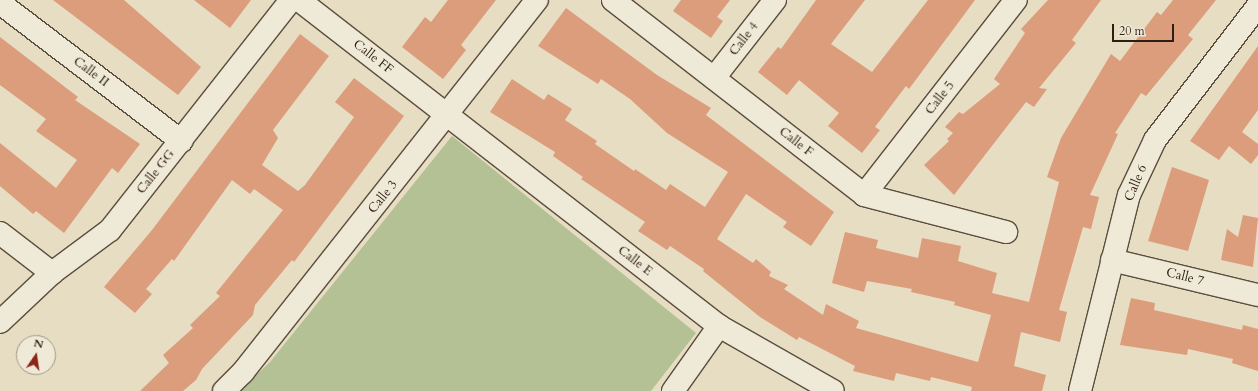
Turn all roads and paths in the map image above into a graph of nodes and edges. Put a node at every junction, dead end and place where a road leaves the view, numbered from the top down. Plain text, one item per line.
1 (291, 0) edge
2 (299, 0) edge
3 (538, 0) edge
4 (613, 0) edge
5 (774, 0) edge
6 (1016, 0) edge
7 (0, 3) edge
8 (1258, 6) edge
9 (714, 78) junction
10 (448, 115) junction
11 (181, 141) junction
12 (864, 195) junction
13 (1006, 232) dead end
14 (0, 234) edge
15 (1112, 260) junction
16 (52, 273) junction
17 (1258, 295) edge
18 (0, 322) edge
19 (719, 326) junction
20 (224, 391) edge
21 (673, 391) edge
22 (833, 391) edge
23 (1080, 391) edge

1 - 11 street, Calle GG
2 - 10 street, Calle FF
3 - 10 street, Calle 3
4 - 9 street, Calle F
5 - 9 street, Calle 4
6 - 12 street, Calle 5
7 - 11 street, Calle II
8 - 15 street, Calle 6
9 - 12 street, Calle F
10 - 19 street, Calle E
10 - 20 street, Calle 3
11 - 16 street, Calle GG
12 - 13 street, Calle F
14 - 16 street
15 - 17 street, Calle 7
15 - 23 street, Calle 6
16 - 18 street, Calle GG
19 - 21 street
19 - 22 street, Calle E

